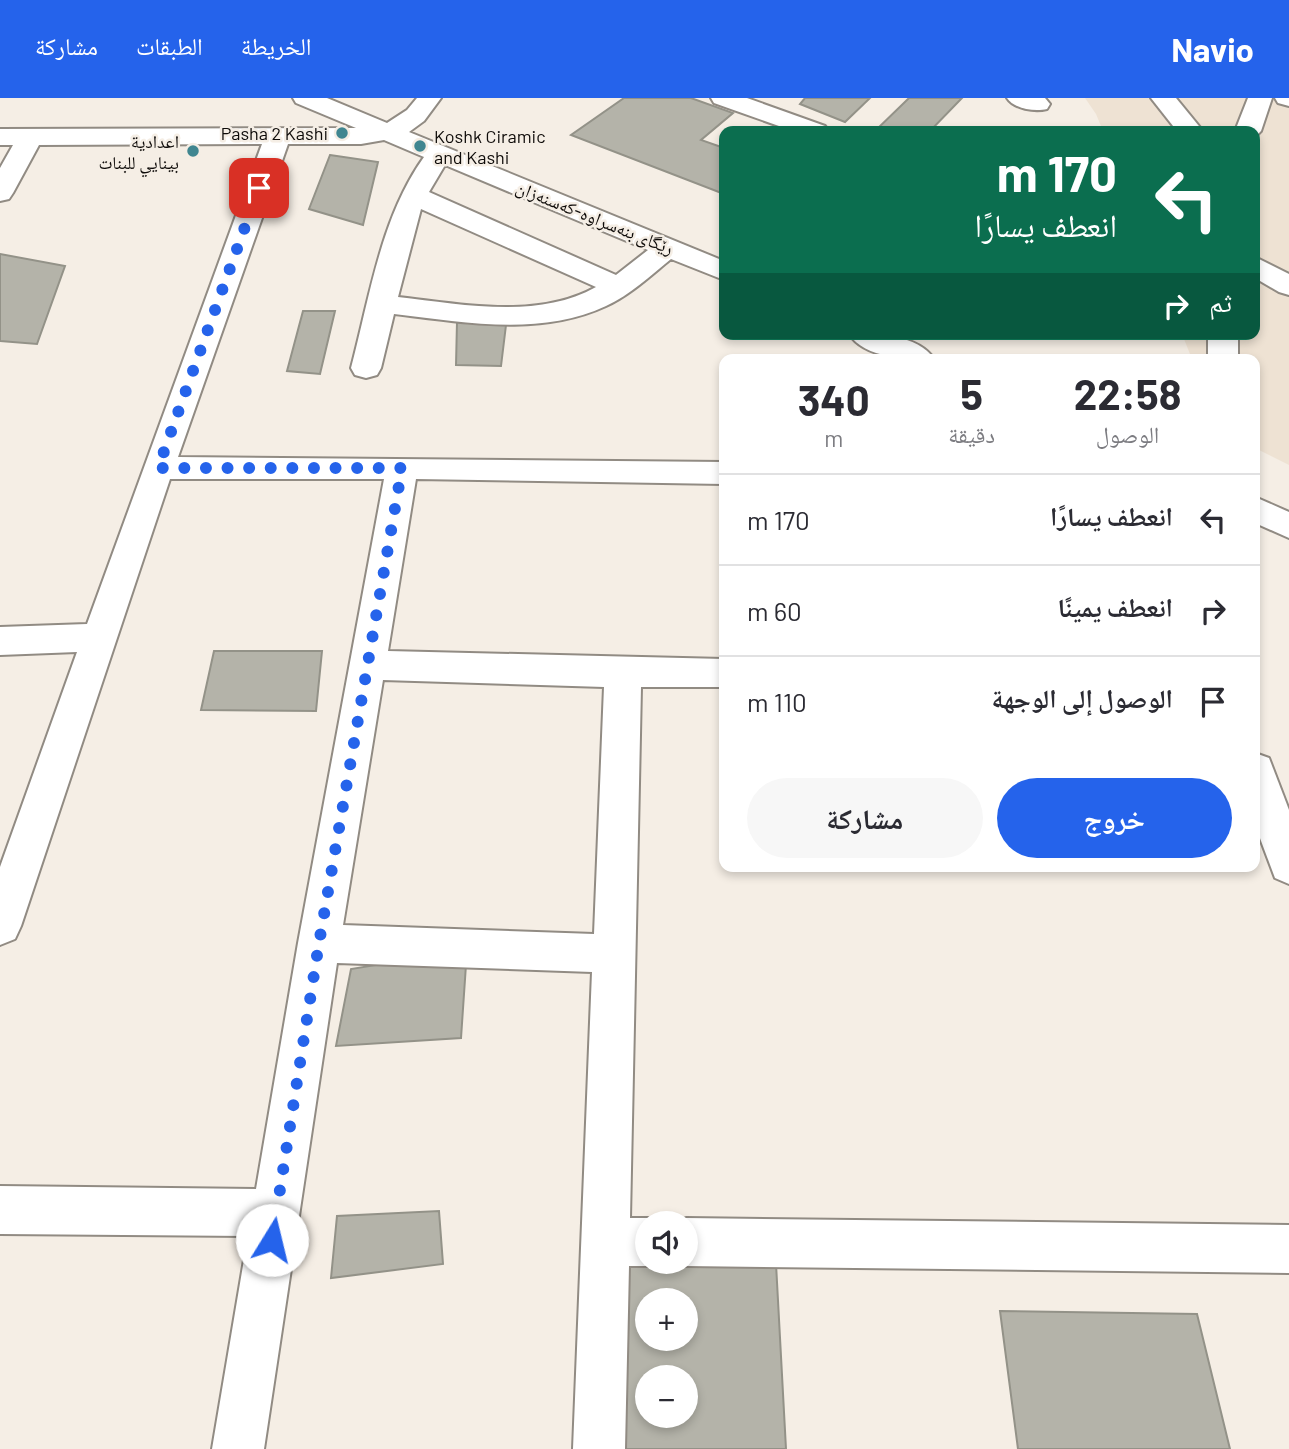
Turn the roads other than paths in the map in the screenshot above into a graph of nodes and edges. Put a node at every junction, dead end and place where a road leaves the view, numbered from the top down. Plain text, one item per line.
1 (305, 98) edge
2 (429, 98) edge
3 (723, 98) edge
4 (1163, 98) edge
5 (1260, 98) edge
6 (384, 101) dead end
7 (160, 113) dead end
8 (349, 117) junction
9 (802, 126) edge
10 (1186, 126) edge
11 (1250, 126) edge
12 (391, 132) junction
13 (0, 136) edge
14 (30, 137) junction
15 (277, 138) junction
16 (440, 153) junction
17 (0, 193) edge
18 (413, 195) junction
19 (669, 247) junction
20 (719, 269) edge
21 (1260, 269) edge
22 (617, 286) junction
23 (1289, 286) edge
24 (382, 304) junction
25 (877, 340) edge
26 (908, 354) edge
27 (366, 369) dead end
28 (158, 468) junction
29 (402, 468) junction
30 (719, 473) edge
31 (1260, 512) edge
32 (1289, 526) edge
33 (101, 637) junction
34 (0, 641) edge
35 (369, 665) junction
36 (623, 673) junction
37 (719, 673) edge
38 (1260, 783) edge
39 (1289, 866) edge
40 (0, 926) edge
41 (319, 943) junction
42 (614, 954) junction
43 (0, 1210) edge
44 (276, 1213) junction
45 (626, 1241) edge
46 (698, 1242) edge
47 (1289, 1248) edge
48 (239, 1449) edge
49 (599, 1449) edge

1 - 8 street
2 - 12 street
3 - 9 street
4 - 10 street
5 - 11 street
6 - 8 street
7 - 8 street
8 - 12 street, رێگای بنەسراوە-کەسنەزان
12 - 15 street
12 - 16 street, رێگای بنەسراوە-کەسنەزان
13 - 14 street
14 - 15 street
14 - 17 street
15 - 28 street
16 - 18 street
16 - 19 street, رێگای بنەسراوە-کەسنەزان
18 - 22 street
18 - 24 street
19 - 20 street, رێگای بنەسراوە-کەسنەزان
19 - 22 street
21 - 23 street
22 - 24 street
24 - 27 street
25 - 26 street
28 - 29 street
28 - 33 street
29 - 30 street
29 - 35 street
31 - 32 street
33 - 34 street
33 - 40 street
35 - 36 street
35 - 41 street
36 - 37 street
36 - 42 street
38 - 39 street
41 - 42 street
41 - 44 street
42 - 45 street
43 - 44 street
44 - 48 street
45 - 49 street
46 - 47 street

